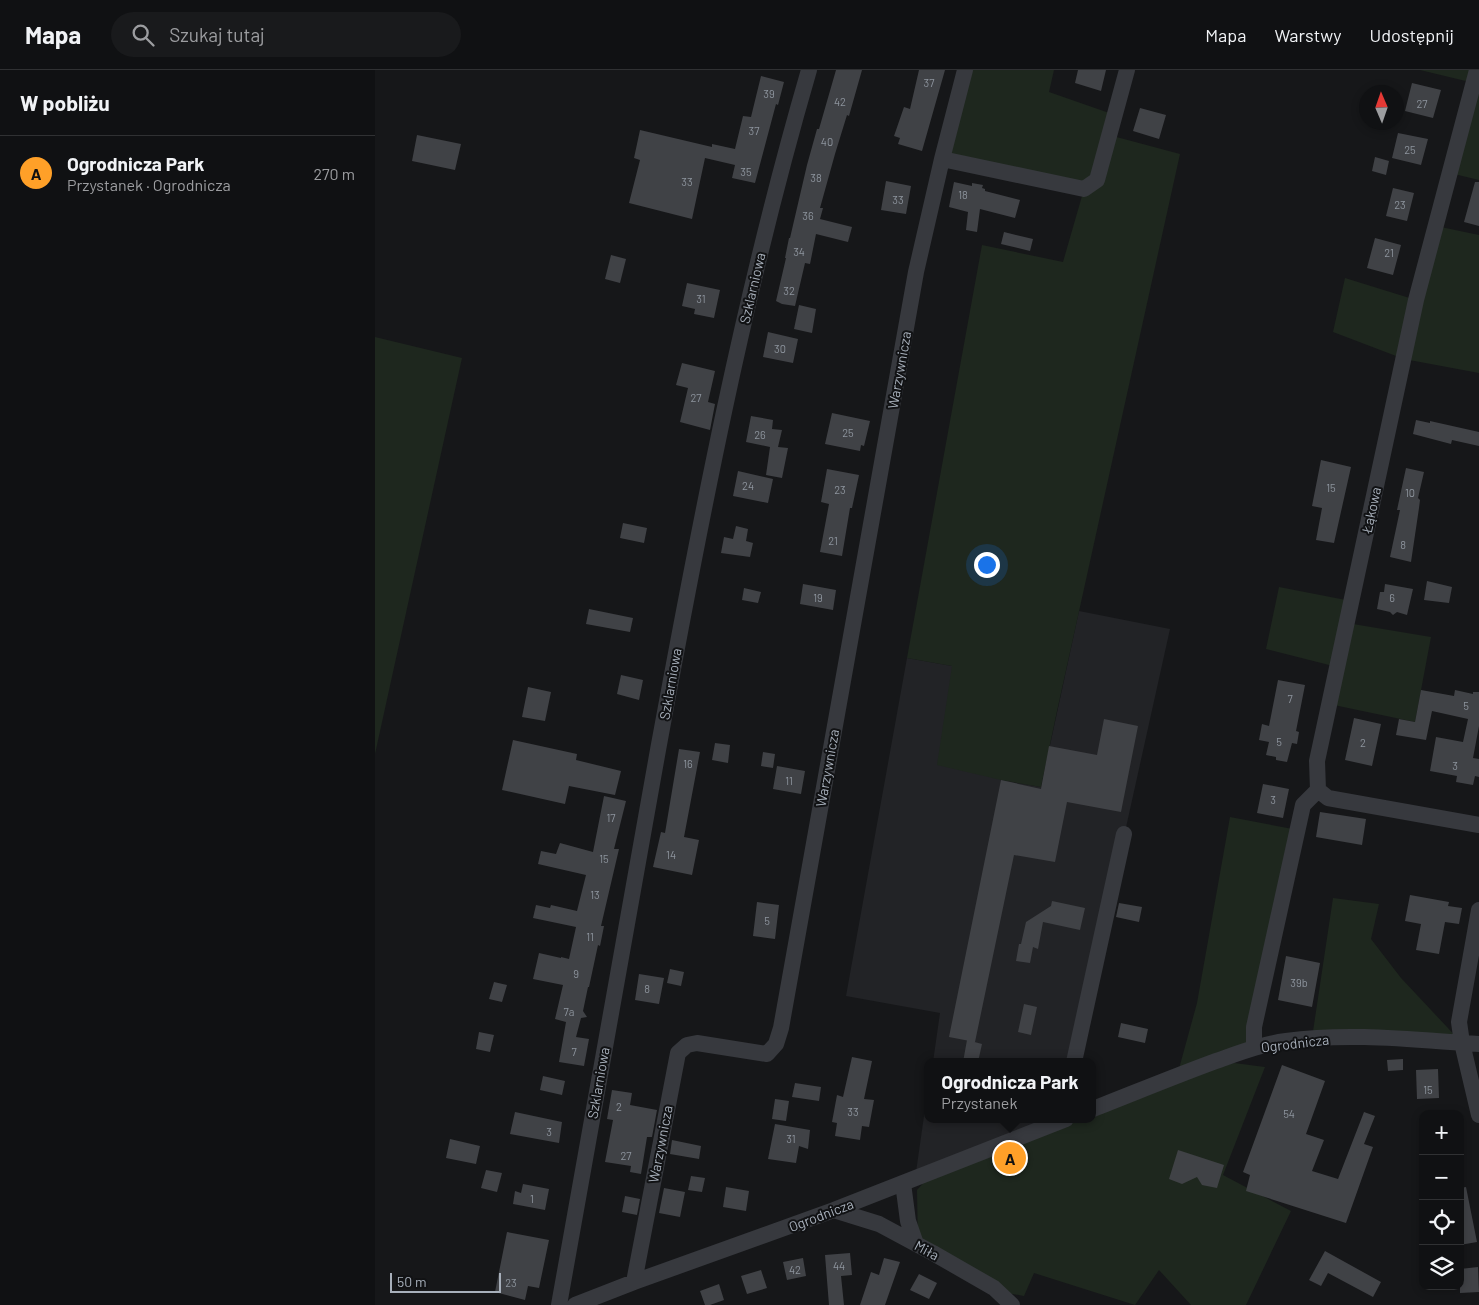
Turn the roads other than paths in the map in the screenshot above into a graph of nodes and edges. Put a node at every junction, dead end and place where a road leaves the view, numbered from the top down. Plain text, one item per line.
1 (809, 70) edge
2 (965, 70) edge
3 (1127, 70) edge
4 (1477, 70) edge
5 (942, 159) junction
6 (1318, 790) junction
7 (1479, 825) edge
8 (1124, 834) dead end
9 (1479, 910) edge
10 (1462, 1043) junction
11 (1479, 1044) edge
12 (1254, 1048) junction
13 (1075, 1058) edge
14 (1096, 1108) edge
15 (1479, 1114) edge
16 (1056, 1123) edge
17 (903, 1184) junction
18 (834, 1210) junction
19 (916, 1244) junction
20 (634, 1282) junction
21 (600, 1301) edge
22 (559, 1305) edge
23 (575, 1305) edge
24 (1012, 1305) edge

1 - 22 street, Szklarniowa
2 - 5 street, Warzywnicza
3 - 5 street
4 - 6 street, Łąkowa
5 - 20 street, Warzywnicza
6 - 7 street
6 - 12 street
8 - 13 street
9 - 10 street
10 - 11 street, Ogrodnicza
10 - 12 street, Ogrodnicza
10 - 15 street
12 - 14 street, Ogrodnicza
16 - 17 street, Ogrodnicza
17 - 18 street, Ogrodnicza
17 - 19 street
18 - 19 street, Miła
18 - 20 street, Ogrodnicza
19 - 24 street, Miła
20 - 21 street, Ogrodnicza
21 - 23 street, Ogrodnicza

